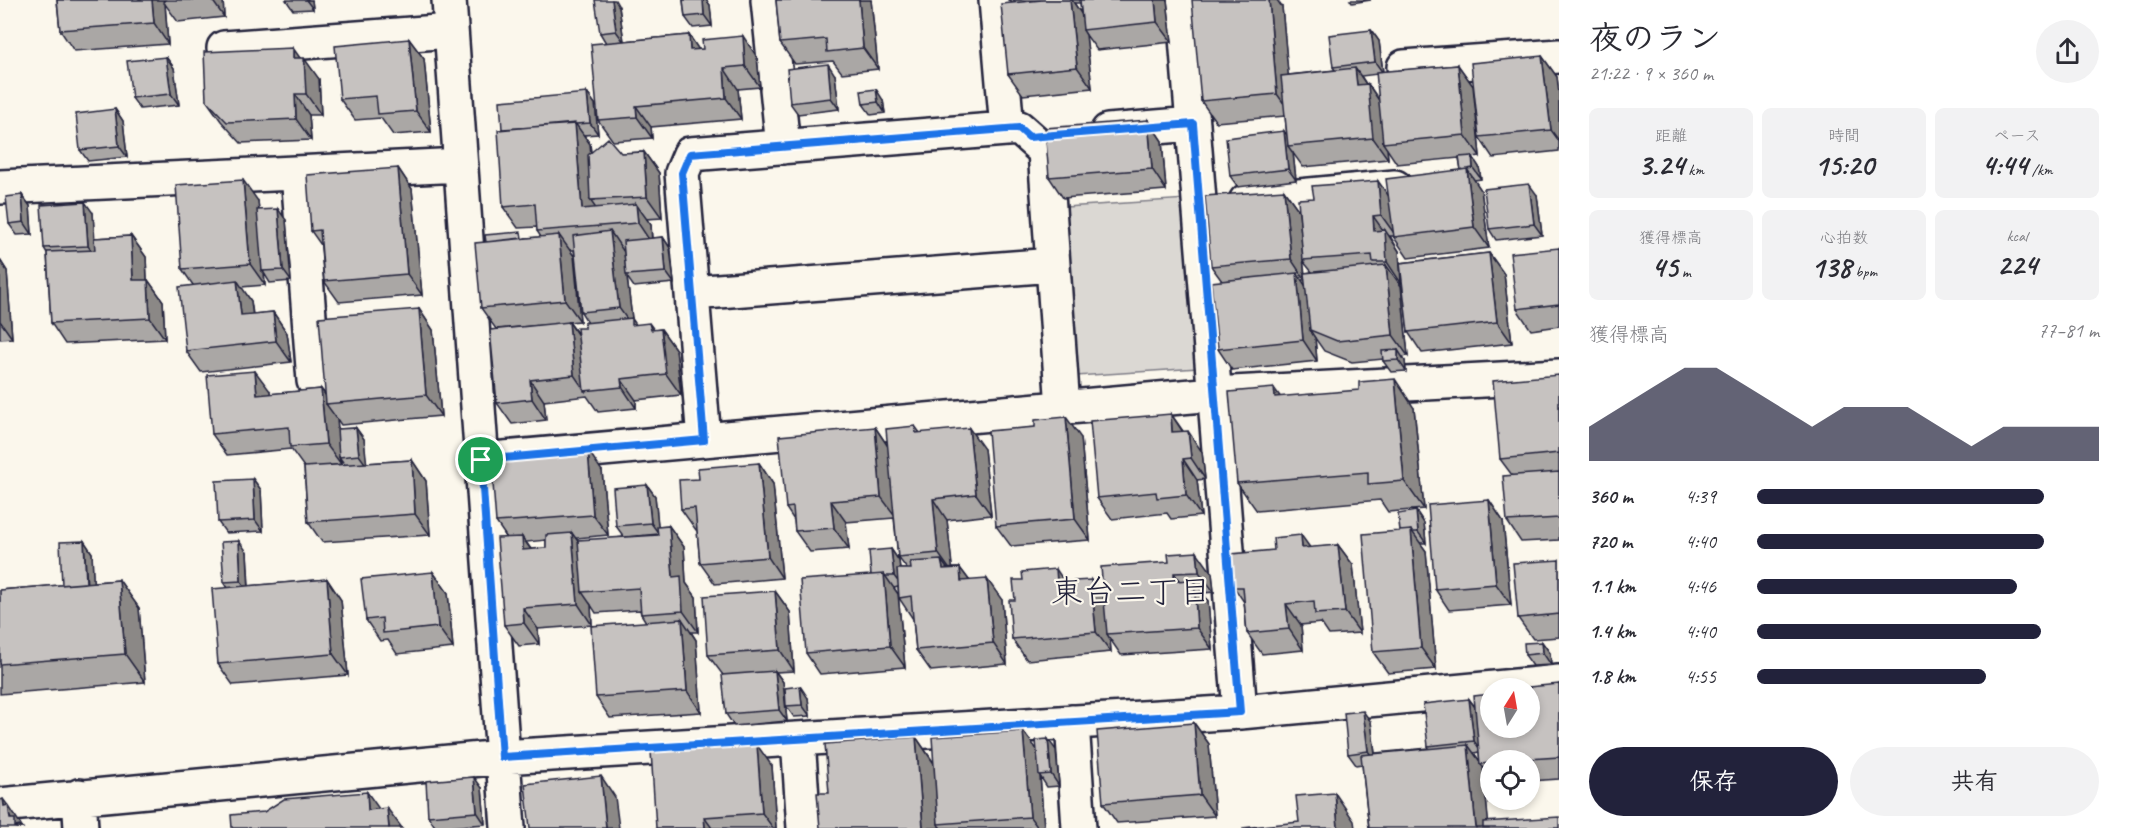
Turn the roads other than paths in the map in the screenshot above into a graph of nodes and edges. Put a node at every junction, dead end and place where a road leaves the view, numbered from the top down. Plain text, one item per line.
1 (768, 0) edge
2 (996, 0) edge
3 (1183, 0) edge
4 (450, 16) edge
5 (224, 48) dead end
6 (1559, 56) edge
7 (1404, 67) edge
8 (1193, 124) junction
9 (1018, 133) junction
10 (783, 147) junction
11 (461, 165) junction
12 (298, 173) junction
13 (1395, 187) edge
14 (0, 188) edge
15 (1199, 206) junction
16 (1053, 265) junction
17 (692, 293) junction
18 (1559, 376) edge
19 (314, 381) dead end
20 (1214, 394) junction
21 (1063, 408) junction
22 (704, 440) junction
23 (481, 460) junction
24 (1559, 682) edge
25 (1240, 712) junction
26 (1072, 722) junction
27 (798, 739) junction
28 (502, 757) junction
29 (79, 796) junction
30 (0, 805) edge
31 (81, 828) edge
32 (508, 828) edge
33 (804, 828) edge
34 (1079, 828) edge

1 - 10 street
2 - 9 street
3 - 8 street
4 - 5 street
4 - 11 street
6 - 7 street
8 - 9 street
8 - 15 street
9 - 10 street
9 - 16 street
10 - 17 street
11 - 12 street
11 - 23 street
12 - 14 street
12 - 19 street
13 - 15 street
15 - 20 street
16 - 17 street
16 - 21 street
17 - 22 street
18 - 20 street
20 - 21 street
20 - 25 street
21 - 22 street
22 - 23 street
23 - 28 street
24 - 25 street
25 - 26 street
26 - 27 street
26 - 34 street
27 - 28 street
27 - 33 street
28 - 29 street
28 - 32 street
29 - 30 street
29 - 31 street

